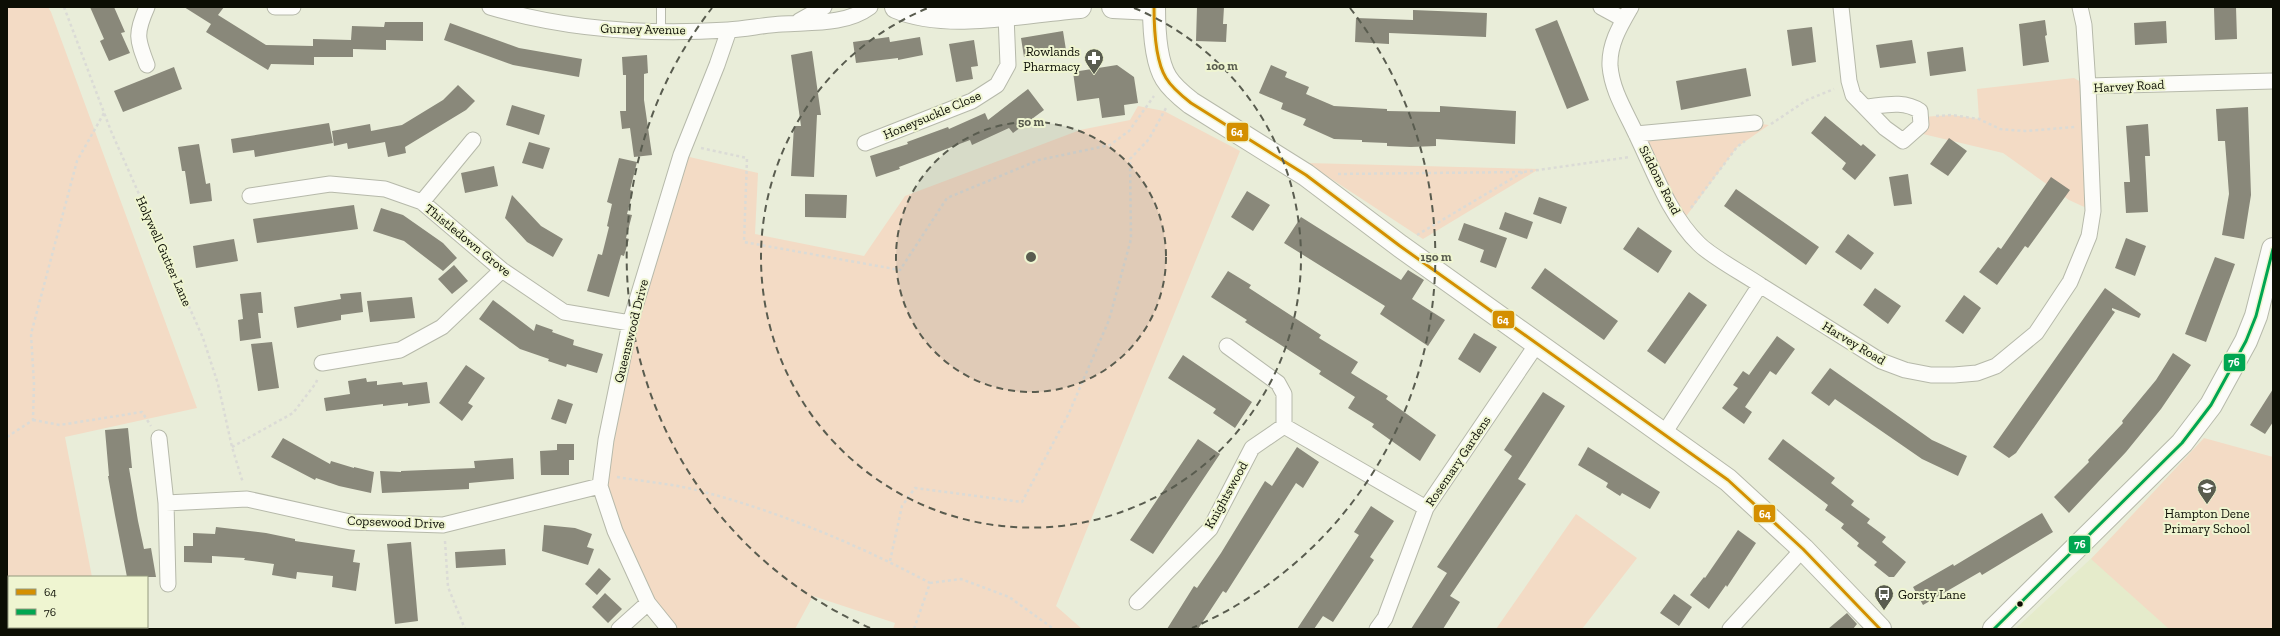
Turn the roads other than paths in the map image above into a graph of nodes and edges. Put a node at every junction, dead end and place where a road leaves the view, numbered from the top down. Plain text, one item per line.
1 (147, 7) edge
2 (275, 7) edge
3 (293, 7) edge
4 (661, 7) edge
5 (824, 7) edge
6 (870, 7) edge
7 (896, 7) edge
8 (1080, 7) edge
9 (1113, 7) edge
10 (1601, 7) edge
11 (1841, 7) edge
12 (2080, 7) edge
13 (497, 8) edge
14 (1154, 8) edge
15 (1627, 13) edge
16 (1006, 15) junction
17 (797, 23) junction
18 (661, 30) junction
19 (729, 30) junction
20 (147, 65) dead end
21 (2273, 81) edge
22 (2088, 86) junction
23 (1866, 107) junction
24 (1754, 123) road end
25 (1636, 134) junction
26 (473, 140) dead end
27 (865, 143) dead end
28 (250, 196) dead end
29 (422, 202) junction
30 (2273, 249) edge
31 (502, 270) junction
32 (1760, 284) junction
33 (630, 324) junction
34 (1537, 344) junction
35 (1227, 346) dead end
36 (322, 363) road end
37 (1284, 426) junction
38 (1663, 434) junction
39 (159, 438) road end
40 (601, 480) junction
41 (166, 503) junction
42 (1426, 508) junction
43 (1803, 549) junction
44 (168, 584) dead end
45 (1137, 602) dead end
46 (648, 603) junction
47 (619, 629) edge
48 (669, 629) edge
49 (1378, 629) edge
50 (1730, 629) edge
51 (1880, 629) edge
52 (1994, 629) edge

1 - 20 street
2 - 3 street
4 - 18 lane
5 - 17 street, Gurney Avenue
6 - 17 street, Gurney Avenue
7 - 16 street
8 - 16 street
9 - 14 street
10 - 15 street
11 - 23 street
12 - 22 street
13 - 18 street, Gurney Avenue
14 - 34 street
15 - 25 street, Siddons Road
16 - 27 street, Honeysuckle Close
17 - 19 street, Gurney Avenue
18 - 19 street, Gurney Avenue
19 - 33 street, Queenswood Drive
21 - 22 street, Harvey Road
22 - 32 street, Harvey Road
23 - 23 street
24 - 25 street, Siddons Road
25 - 32 street, Siddons Road
26 - 29 street
28 - 29 street, Thistledown Grove
29 - 31 street, Thistledown Grove
30 - 52 street
31 - 33 street, Thistledown Grove
31 - 36 street
32 - 38 street
33 - 40 street, Queenswood Drive
34 - 38 street
34 - 42 street, Rosemary Gardens
35 - 37 street
37 - 42 street
37 - 45 street, Knightswood
38 - 43 street
39 - 41 street
40 - 41 street, Copsewood Drive
40 - 46 street, Queenswood Drive
41 - 44 street
42 - 49 street, Rosemary Gardens
43 - 50 street
43 - 51 street
46 - 47 street
46 - 48 street, Queenswood Drive

